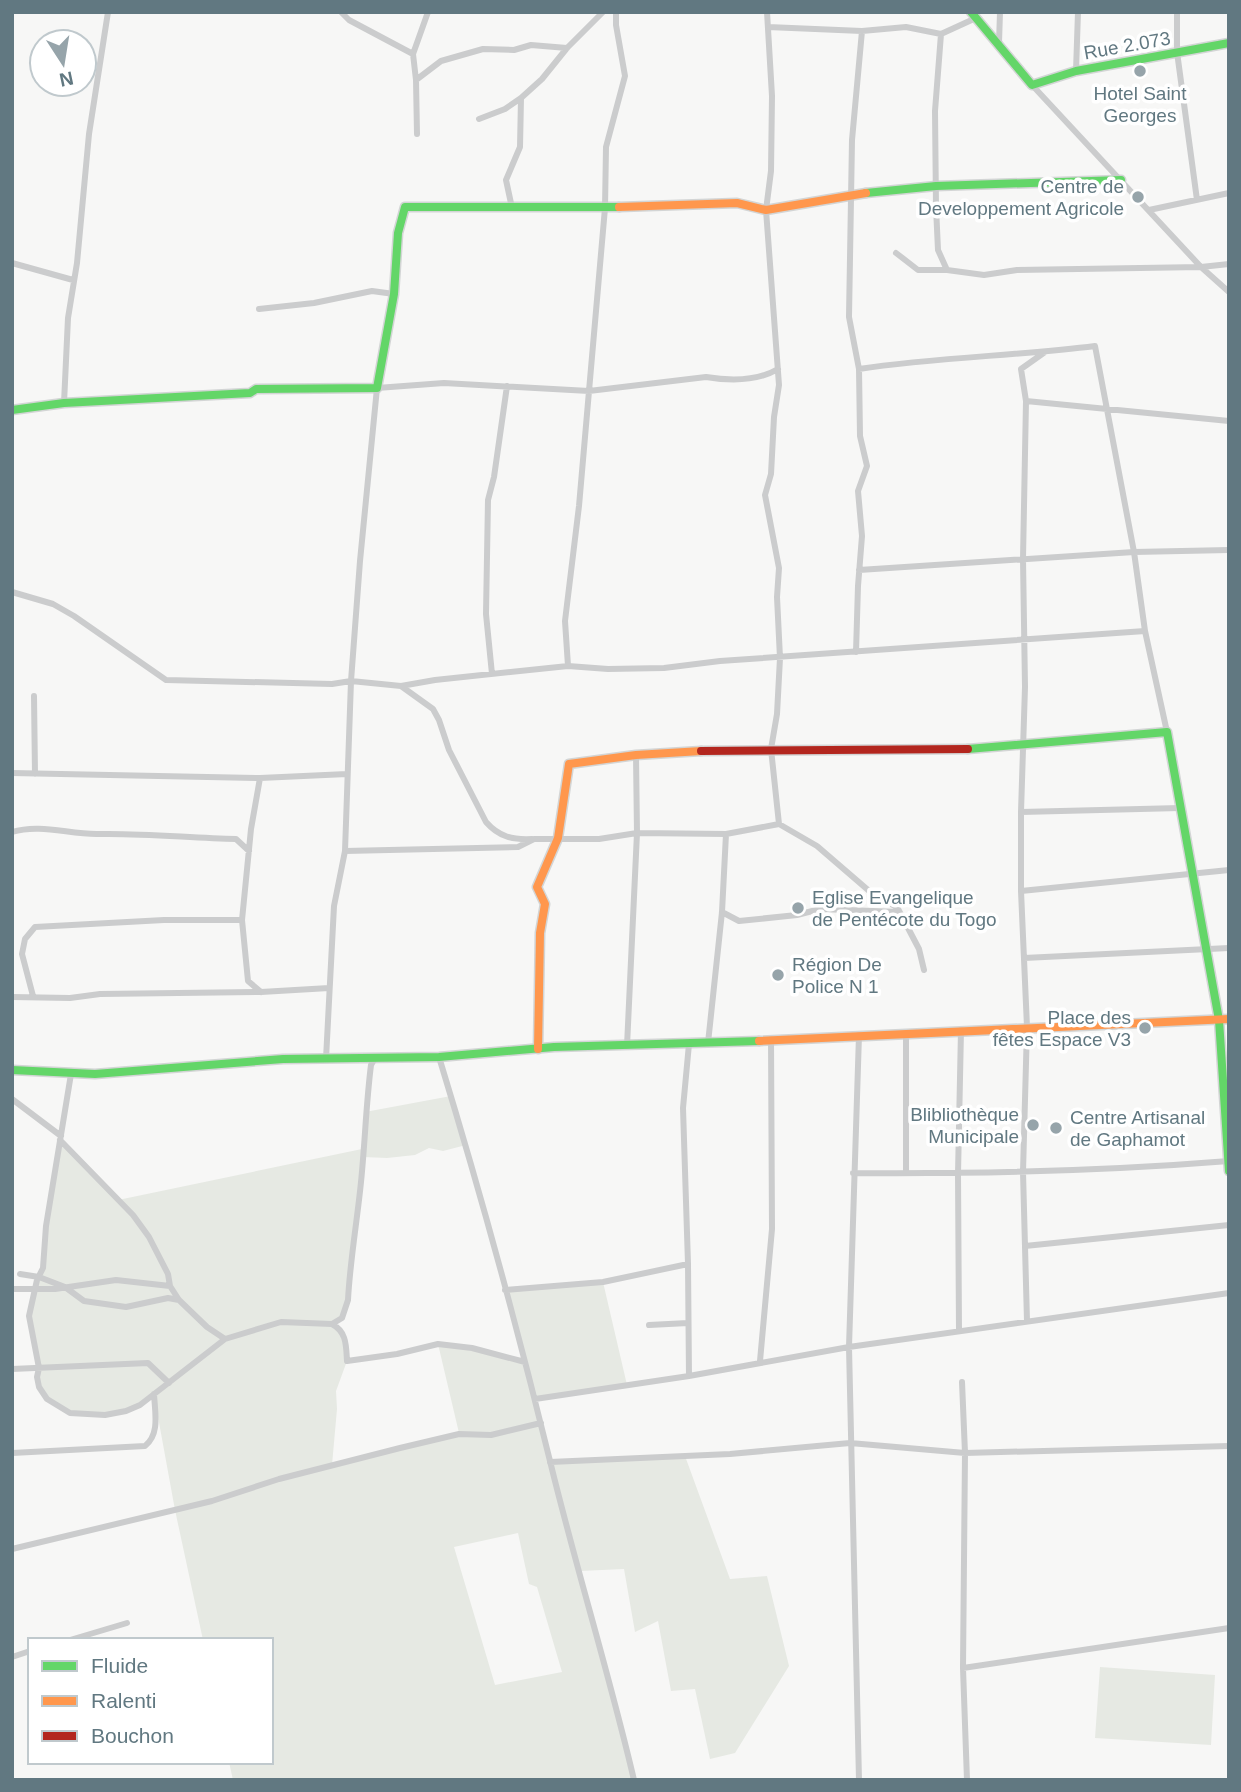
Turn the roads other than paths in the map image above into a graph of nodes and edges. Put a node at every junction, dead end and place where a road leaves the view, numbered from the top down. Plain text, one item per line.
1 (108, 12) edge
2 (341, 12) edge
3 (428, 12) edge
4 (603, 12) edge
5 (617, 12) edge
6 (767, 12) edge
7 (1000, 12) edge
8 (1078, 12) edge
9 (1177, 12) edge
10 (973, 15) edge
11 (768, 27) junction
12 (862, 31) junction
13 (941, 34) junction
14 (999, 43) junction
15 (1229, 43) edge
16 (568, 48) junction
17 (1177, 52) junction
18 (412, 54) junction
19 (1076, 71) junction
20 (416, 80) junction
21 (1032, 85) junction
22 (521, 98) junction
23 (479, 119) dead end
24 (417, 134) dead end
25 (1121, 180) junction
26 (936, 186) junction
27 (1229, 192) edge
28 (851, 194) junction
29 (1197, 200) junction
30 (512, 208) junction
31 (604, 208) junction
32 (766, 210) junction
33 (1149, 210) junction
34 (896, 253) dead end
35 (12, 263) edge
36 (1229, 264) edge
37 (1201, 267) junction
38 (947, 270) junction
39 (73, 280) junction
40 (1229, 292) edge
41 (394, 294) junction
42 (259, 309) dead end
43 (1045, 352) junction
44 (778, 369) junction
45 (859, 369) junction
46 (507, 386) junction
47 (377, 388) junction
48 (589, 391) junction
49 (1026, 401) junction
50 (64, 403) junction
51 (12, 410) edge
52 (1108, 411) junction
53 (1229, 421) edge
54 (1229, 550) edge
55 (1134, 552) junction
56 (1023, 559) junction
57 (859, 570) junction
58 (12, 592) edge
59 (1145, 631) junction
60 (1024, 639) junction
61 (856, 652) junction
62 (780, 658) junction
63 (568, 666) junction
64 (492, 674) junction
65 (351, 681) junction
66 (401, 686) junction
67 (34, 696) dead end
68 (1167, 732) junction
69 (1023, 743) junction
70 (771, 749) junction
71 (636, 755) junction
72 (12, 773) edge
73 (35, 774) junction
74 (347, 774) junction
75 (260, 778) junction
76 (1180, 808) junction
77 (1021, 812) junction
78 (779, 824) junction
79 (12, 832) edge
80 (637, 833) junction
81 (726, 834) junction
82 (558, 838) junction
83 (534, 839) junction
84 (249, 851) junction
85 (345, 851) junction
86 (1229, 870) edge
87 (1192, 875) junction
88 (1021, 891) junction
89 (722, 912) junction
90 (900, 912) junction
91 (242, 920) junction
92 (1229, 948) edge
93 (1206, 950) junction
94 (1024, 958) junction
95 (924, 970) dead end
96 (329, 988) junction
97 (261, 992) junction
98 (33, 996) junction
99 (12, 997) edge
100 (1229, 1019) edge
101 (1219, 1020) junction
102 (1027, 1027) junction
103 (961, 1030) junction
104 (906, 1033) junction
105 (859, 1035) junction
106 (771, 1039) junction
107 (708, 1043) junction
108 (689, 1044) junction
109 (627, 1046) junction
110 (538, 1049) junction
111 (439, 1057) junction
112 (375, 1058) junction
113 (326, 1059) junction
114 (12, 1070) edge
115 (71, 1074) junction
116 (12, 1099) edge
117 (61, 1138) junction
118 (1228, 1164) edge
119 (1023, 1172) junction
120 (853, 1173) junction
121 (905, 1173) junction
122 (958, 1174) junction
123 (1229, 1225) edge
124 (1025, 1246) junction
125 (688, 1264) junction
126 (20, 1274) dead end
127 (39, 1278) junction
128 (170, 1286) junction
129 (65, 1287) junction
130 (12, 1289) edge
131 (35, 1289) junction
132 (505, 1290) junction
133 (1229, 1293) edge
134 (179, 1300) junction
135 (1027, 1321) junction
136 (688, 1323) junction
137 (332, 1324) junction
138 (649, 1325) dead end
139 (959, 1330) junction
140 (225, 1339) junction
141 (849, 1347) junction
142 (761, 1361) junction
143 (525, 1362) junction
144 (39, 1368) junction
145 (12, 1369) edge
146 (689, 1376) junction
147 (962, 1382) dead end
148 (169, 1383) junction
149 (154, 1394) junction
150 (535, 1399) junction
151 (541, 1423) junction
152 (850, 1443) junction
153 (1229, 1446) edge
154 (12, 1453) edge
155 (965, 1453) junction
156 (550, 1462) junction
157 (12, 1549) edge
158 (127, 1623) dead end
159 (1229, 1628) edge
160 (77, 1638) edge
161 (963, 1668) junction
162 (634, 1780) edge
163 (859, 1780) edge
164 (967, 1780) edge

1 - 39 street
2 - 18 street
3 - 18 street
4 - 16 street
5 - 31 street
6 - 11 street
7 - 14 street
8 - 19 street
9 - 17 street
10 - 13 street
10 - 14 street
11 - 12 street
11 - 32 street
12 - 13 street
12 - 28 street
13 - 26 street
14 - 21 street
15 - 17 street, Rue 2.073
16 - 20 street
16 - 22 street
17 - 19 street, Rue 2.073
17 - 29 street
18 - 20 street
19 - 21 street, Rue 2.073
20 - 24 street
21 - 25 street
22 - 23 street
22 - 30 street
25 - 26 street
25 - 33 street
26 - 28 street
26 - 38 street
27 - 29 street
28 - 32 street
28 - 45 street
29 - 33 street
30 - 31 street
30 - 41 street
31 - 32 street
31 - 48 street
32 - 44 street
33 - 37 street
34 - 38 street
35 - 39 street
36 - 37 street
37 - 38 street
37 - 40 street
39 - 50 street
41 - 42 street
41 - 47 street
43 - 45 street
43 - 49 street
43 - 52 street
44 - 48 street
44 - 62 street
45 - 57 street
46 - 47 street
46 - 48 street
46 - 64 street
47 - 50 street
47 - 65 street
48 - 63 street
49 - 52 street
49 - 56 street
50 - 51 street
52 - 53 street
52 - 55 street
54 - 55 street
55 - 56 street
55 - 59 street
56 - 57 street
56 - 60 street
57 - 61 street
58 - 65 street
59 - 60 street
59 - 68 street
60 - 61 street
60 - 69 street
61 - 62 street
62 - 63 street
62 - 70 street
63 - 64 street
64 - 66 street
65 - 66 street
65 - 74 street
66 - 83 street
67 - 73 street
68 - 69 street
68 - 76 street
69 - 70 street
69 - 77 street
70 - 71 street
70 - 78 street
71 - 80 street
71 - 82 street
72 - 73 street
73 - 75 street
74 - 75 street
74 - 85 street
75 - 84 street
76 - 77 street
76 - 87 street
77 - 88 street
78 - 81 street
78 - 90 street
79 - 84 street
80 - 81 street
80 - 82 street
80 - 109 street
81 - 89 street
82 - 83 street
82 - 110 street
83 - 85 street
84 - 91 street
85 - 96 street
86 - 87 street
87 - 88 street
87 - 93 street
88 - 94 street
89 - 90 street
89 - 107 street
90 - 95 street
91 - 97 street
91 - 98 street
92 - 93 street
93 - 94 street
93 - 101 street
94 - 102 street
96 - 97 street
96 - 113 street
97 - 98 street
98 - 99 street
100 - 101 street
101 - 102 street
101 - 118 street
102 - 103 street
102 - 119 street
103 - 104 street
103 - 122 street
104 - 105 street
104 - 121 street
105 - 106 street
105 - 120 street
106 - 107 street
106 - 142 street
107 - 108 street
108 - 109 street
108 - 125 street
109 - 110 street
110 - 111 street
111 - 112 street
111 - 132 street
112 - 113 street
112 - 137 street
113 - 115 street
114 - 115 street
115 - 117 street
116 - 117 street
117 - 127 street
117 - 128 street
118 - 119 street
119 - 122 street
119 - 124 street
120 - 121 street
120 - 141 street
121 - 122 street
122 - 139 street
123 - 124 street
124 - 135 street
125 - 132 street
125 - 136 street
126 - 127 street
127 - 129 street
127 - 131 street
128 - 129 street
128 - 134 street
129 - 131 street
129 - 134 street
130 - 131 street
131 - 144 street
132 - 143 street
133 - 135 street
134 - 140 street
135 - 139 street
136 - 138 street
136 - 146 street
137 - 140 street
137 - 143 street
139 - 141 street
140 - 148 street
141 - 142 street
141 - 152 street
142 - 146 street
143 - 150 street
144 - 145 street
144 - 148 street
144 - 149 street
146 - 150 street
147 - 155 street
148 - 149 street
149 - 154 street
150 - 151 street
151 - 156 street
151 - 157 street
152 - 155 street
152 - 156 street
152 - 163 street
153 - 155 street
155 - 161 street
156 - 162 street
158 - 160 street
159 - 161 street
161 - 164 street

